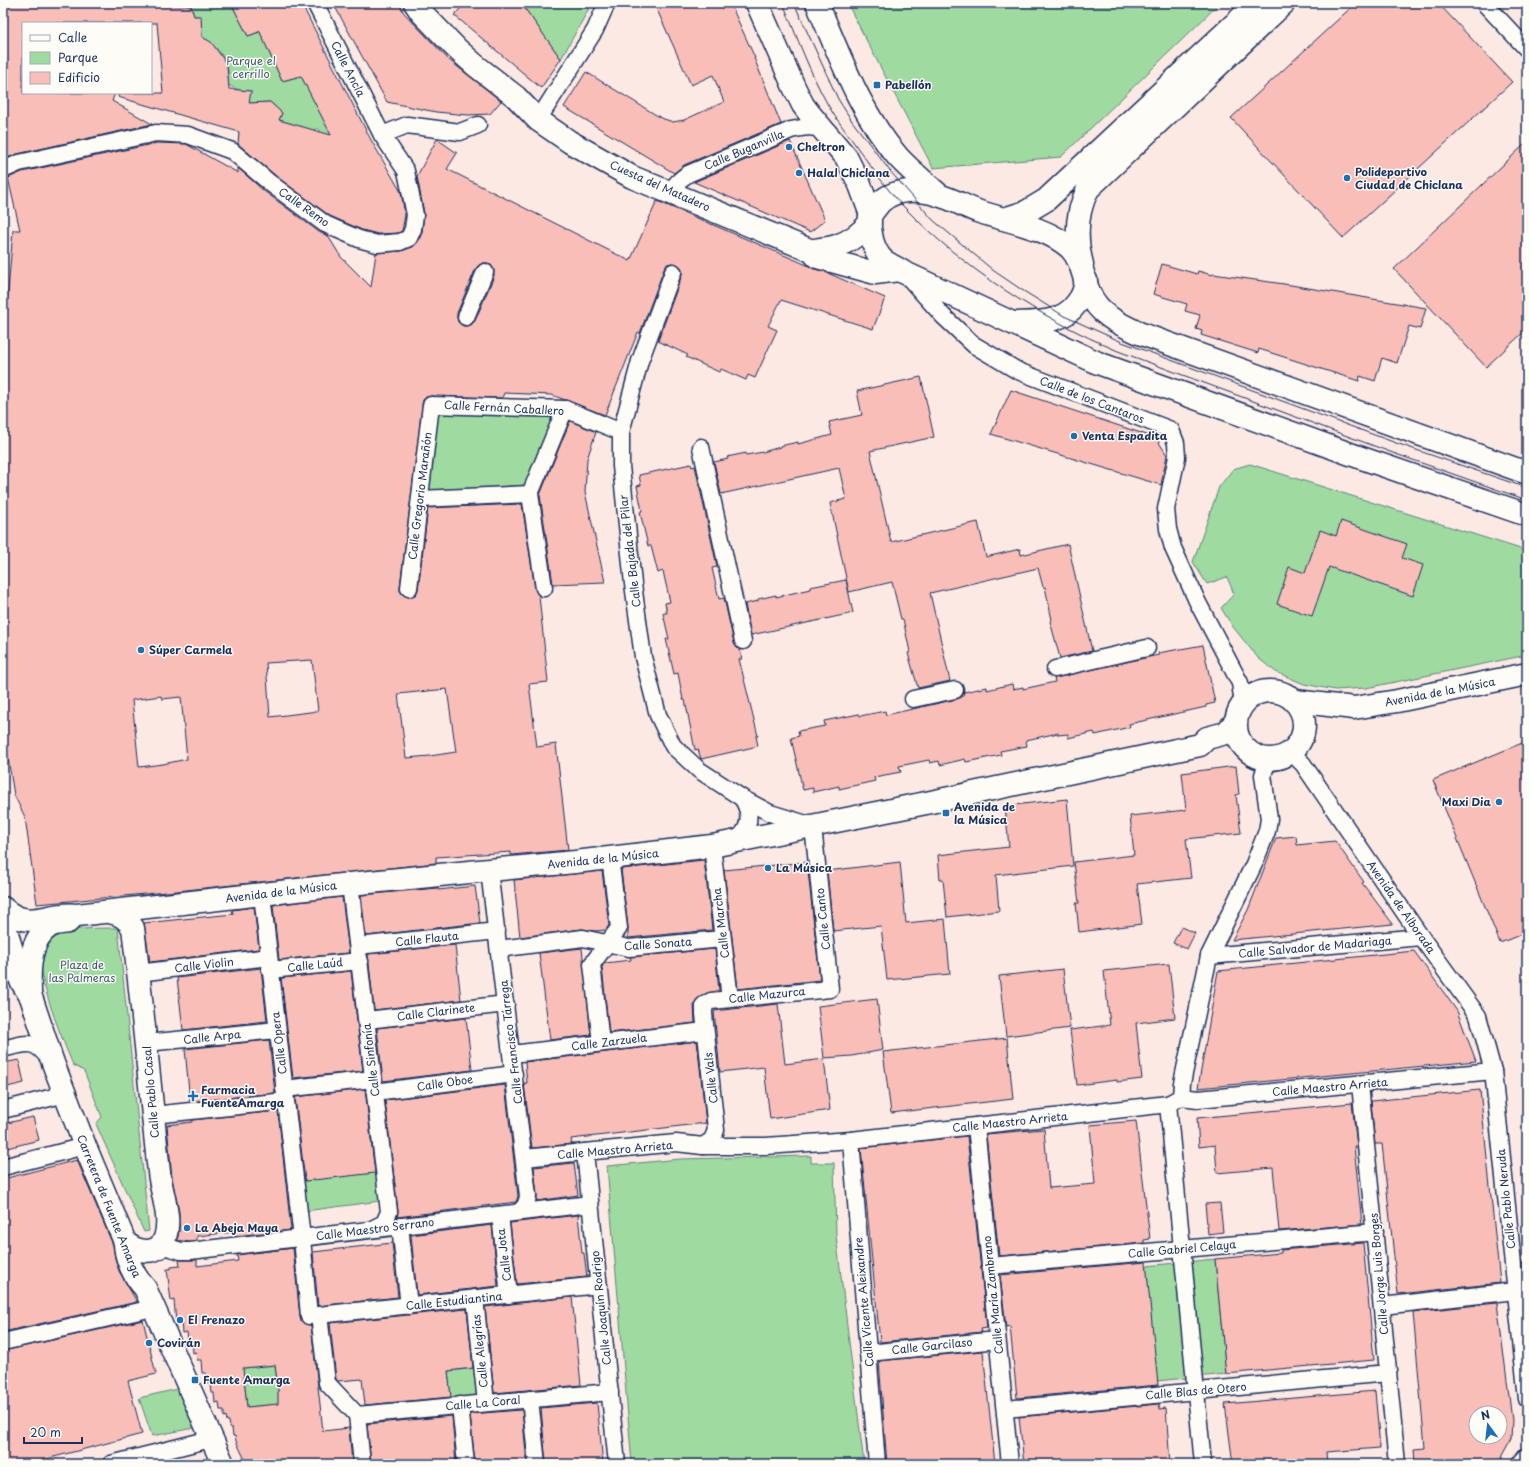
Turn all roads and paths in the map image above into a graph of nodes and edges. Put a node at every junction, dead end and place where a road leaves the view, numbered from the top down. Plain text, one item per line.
1 (315, 3) edge
2 (414, 3) edge
3 (607, 3) edge
4 (757, 3) edge
5 (817, 3) edge
6 (1257, 3) edge
7 (1284, 3) edge
8 (1484, 3) edge
9 (1527, 48) edge
10 (538, 120) junction
11 (478, 125) dead end
12 (825, 130) junction
13 (382, 135) junction
14 (3, 170) edge
15 (670, 192) junction
16 (939, 195) junction
17 (870, 219) junction
18 (1004, 219) junction
19 (812, 251) junction
20 (901, 271) junction
21 (485, 272) dead end
22 (673, 272) dead end
23 (1085, 276) junction
24 (466, 317) dead end
25 (1010, 323) junction
26 (431, 405) joint
27 (565, 409) junction
28 (621, 432) junction
29 (701, 447) dead end
30 (1527, 473) edge
31 (530, 494) junction
32 (420, 499) junction
33 (1527, 514) edge
34 (409, 588) dead end
35 (544, 588) dead end
36 (743, 641) dead end
37 (1147, 648) dead end
38 (1055, 669) dead end
39 (1527, 674) edge
40 (954, 690) dead end
41 (913, 699) dead end
42 (1295, 701) junction
43 (1354, 708) junction
44 (1239, 713) junction
45 (1200, 745) junction
46 (1245, 749) junction
47 (1288, 750) junction
48 (742, 798) junction
49 (813, 826) junction
50 (734, 842) junction
51 (712, 846) junction
52 (610, 858) junction
53 (489, 870) junction
54 (350, 884) junction
55 (262, 895) junction
56 (3, 908) edge
57 (109, 912) junction
58 (77, 915) junction
59 (3, 920) edge
60 (497, 931) junction
61 (1421, 937) junction
62 (722, 939) junction
63 (607, 945) junction
64 (499, 949) junction
65 (359, 953) junction
66 (1209, 956) junction
67 (270, 964) junction
68 (138, 973) junction
69 (830, 989) joint
70 (31, 998) junction
71 (730, 999) junction
72 (506, 1004) junction
73 (704, 1005) joint
74 (367, 1020) junction
75 (277, 1030) junction
76 (705, 1031) junction
77 (146, 1043) junction
78 (601, 1043) junction
79 (3, 1049) edge
80 (512, 1054) junction
81 (52, 1062) junction
82 (1493, 1071) junction
83 (514, 1074) junction
84 (1360, 1084) junction
85 (374, 1085) junction
86 (65, 1094) junction
87 (285, 1095) junction
88 (1174, 1101) junction
89 (3, 1110) edge
90 (153, 1115) junction
91 (976, 1126) junction
92 (851, 1140) junction
93 (85, 1146) junction
94 (703, 1146) junction
95 (585, 1152) junction
96 (524, 1158) junction
97 (3, 1167) edge
98 (590, 1204) junction
99 (519, 1212) junction
100 (500, 1215) junction
101 (400, 1226) junction
102 (374, 1228) junction
103 (1375, 1232) junction
104 (302, 1238) junction
105 (125, 1242) junction
106 (157, 1248) junction
107 (1181, 1249) junction
108 (990, 1266) junction
109 (1519, 1284) edge
110 (599, 1285) junction
111 (509, 1295) junction
112 (149, 1298) junction
113 (475, 1298) junction
114 (409, 1306) junction
115 (1382, 1306) junction
116 (314, 1316) junction
117 (997, 1340) junction
118 (3, 1342) edge
119 (868, 1353) junction
120 (1388, 1373) junction
121 (1195, 1391) junction
122 (610, 1392) junction
123 (1527, 1398) edge
124 (530, 1399) junction
125 (486, 1403) junction
126 (460, 1405) junction
127 (1005, 1410) junction
128 (357, 1415) junction
129 (212, 1439) junction
130 (1527, 1457) edge
131 (111, 1464) edge
132 (223, 1464) edge
133 (362, 1464) edge
134 (466, 1464) edge
135 (537, 1464) edge
136 (617, 1464) edge
137 (877, 1464) edge
138 (1010, 1464) edge
139 (1203, 1464) edge
140 (1397, 1464) edge
141 (1522, 1464) edge

1 - 13 street, Calle Ancla
2 - 10 street, Cuesta del Matadero
3 - 10 street
4 - 12 street
5 - 16 street
6 - 18 street
7 - 23 street
8 - 9 street
10 - 15 street, Cuesta del Matadero
11 - 13 street
12 - 15 street, Calle Buganvilla
12 - 17 street
13 - 14 street, Calle Remo
15 - 19 street, Cuesta del Matadero
16 - 17 street
16 - 18 street
17 - 19 street
17 - 20 street
18 - 23 street
19 - 20 street, Cuesta del Matadero
20 - 25 street
20 - 44 street, Calle de los Cantaros
21 - 24 street
22 - 28 street, Calle Bajada del Pilar
23 - 25 street
23 - 30 street
25 - 33 street
26 - 27 street, Calle Fernán Caballero
26 - 32 street, Calle Gregorio Marañón
27 - 28 street, Calle Fernán Caballero
27 - 31 street
28 - 48 street, Calle Bajada del Pilar
29 - 36 street
31 - 32 street
31 - 35 street
32 - 34 street, Calle Gregorio Marañón
37 - 38 street
39 - 43 street, Avenida de la Música
40 - 41 street
42 - 43 street, Avenida de la Música
42 - 44 street
42 - 47 street
43 - 47 street, Avenida de la Música
44 - 45 street, Avenida de la Música
44 - 46 street
45 - 46 street, Avenida de la Música
45 - 49 street, Avenida de la Música
46 - 47 street
47 - 61 street, Avenida de Alborada
47 - 66 street
48 - 49 street, Calle Bajada del Pilar
48 - 50 street
49 - 50 street, Avenida de la Música
49 - 69 street, Calle Canto
50 - 51 street, Avenida de la Música
51 - 52 street, Avenida de la Música
51 - 62 street, Calle Marcha
52 - 53 street, Avenida de la Música
52 - 63 street
53 - 54 street, Avenida de la Música
53 - 60 street, Calle Francisco Tárrega
54 - 55 street, Avenida de la Música
54 - 65 street, Calle Sinfonía
55 - 57 street, Avenida de la Música
55 - 67 street, Calle Opera
56 - 58 street, Avenida de la Música
57 - 58 street, Avenida de la Música
57 - 68 street, Calle Pablo Casal
58 - 70 street
59 - 70 street, Carretera de Fuente Amarga
60 - 64 street, Calle Francisco Tárrega
60 - 65 street, Calle Flauta
61 - 66 street, Calle Salvador de Madariaga
61 - 82 street, Avenida de Alborada
62 - 63 street, Calle Sonata
62 - 71 street, Calle Marcha
63 - 64 street, Calle Sonata
63 - 78 street
64 - 72 street, Calle Francisco Tárrega
65 - 67 street, Calle Laúd
65 - 74 street, Calle Sinfonía
66 - 88 street
67 - 68 street, Calle Violin
67 - 75 street, Calle Opera
68 - 77 street, Calle Pablo Casal
69 - 71 street, Calle Mazurca
70 - 81 street, Carretera de Fuente Amarga
71 - 73 street, Calle Mazurca
72 - 74 street, Calle Clarinete
72 - 80 street, Calle Francisco Tárrega
73 - 76 street, Calle Vals
74 - 85 street, Calle Sinfonía
75 - 77 street, Calle Arpa
75 - 87 street, Calle Opera
76 - 78 street, Calle Zarzuela
76 - 94 street, Calle Vals
77 - 90 street, Calle Pablo Casal
78 - 80 street, Calle Zarzuela
79 - 81 street
80 - 83 street, Calle Francisco Tárrega
81 - 86 street, Carretera de Fuente Amarga
82 - 84 street, Calle Maestro Arrieta
82 - 109 street, Calle Pablo Neruda
83 - 85 street, Calle Oboe
83 - 96 street, Calle Francisco Tárrega
84 - 88 street, Calle Maestro Arrieta
84 - 103 street, Calle Jorge Luis Borges
85 - 87 street, Calle Oboe
85 - 102 street, Calle Sinfonía
86 - 89 street
86 - 93 street, Carretera de Fuente Amarga
87 - 90 street, Calle Oboe
87 - 104 street, Calle Opera
88 - 91 street, Calle Maestro Arrieta
88 - 107 street
90 - 106 street, Calle Pablo Casal
91 - 92 street, Calle Maestro Arrieta
91 - 108 street, Calle María Zambrano
92 - 94 street, Calle Maestro Arrieta
92 - 119 street, Calle Vicente Aleixandre
93 - 97 street
93 - 105 street, Carretera de Fuente Amarga
94 - 95 street, Calle Maestro Arrieta
95 - 96 street, Calle Maestro Arrieta
95 - 98 street, Calle Joaquín Rodrigo
96 - 99 street, Calle Francisco Tárrega
98 - 99 street, Calle Maestro Serrano
98 - 110 street, Calle Joaquín Rodrigo
99 - 100 street, Calle Maestro Serrano
100 - 101 street, Calle Maestro Serrano
100 - 111 street, Calle Jota
101 - 102 street, Calle Maestro Serrano
101 - 114 street
102 - 104 street, Calle Maestro Serrano
103 - 107 street, Calle Gabriel Celaya
103 - 115 street, Calle Jorge Luis Borges
104 - 106 street, Calle Maestro Serrano
104 - 116 street, Calle Opera
105 - 106 street
105 - 112 street, Carretera de Fuente Amarga
106 - 112 street, Calle Pablo Casal
107 - 108 street, Calle Gabriel Celaya
107 - 121 street
108 - 117 street, Calle María Zambrano
109 - 115 street
109 - 123 street, Calle Pablo Neruda
110 - 111 street, Calle Estudiantina
110 - 122 street, Calle Joaquín Rodrigo
111 - 113 street, Calle Estudiantina
112 - 118 street
112 - 129 street, Carretera de Fuente Amarga
113 - 114 street, Calle Estudiantina
113 - 125 street, Calle Alegrías
114 - 116 street, Calle Estudiantina
115 - 120 street, Calle Jorge Luis Borges
116 - 128 street, Calle Opera
117 - 119 street, Calle Garcilaso
117 - 127 street, Calle María Zambrano
119 - 137 street, Calle Vicente Aleixandre
120 - 121 street, Calle Blas de Otero
120 - 140 street, Calle Jorge Luis Borges
121 - 127 street, Calle Blas de Otero
121 - 139 street
122 - 124 street, Calle La Coral
122 - 136 street, Calle Joaquín Rodrigo
124 - 125 street, Calle La Coral
124 - 135 street
125 - 126 street, Calle La Coral
126 - 128 street, Calle La Coral
126 - 134 street
127 - 138 street, Calle María Zambrano
128 - 133 street
129 - 131 street
129 - 132 street, Carretera de Fuente Amarga
130 - 141 street

